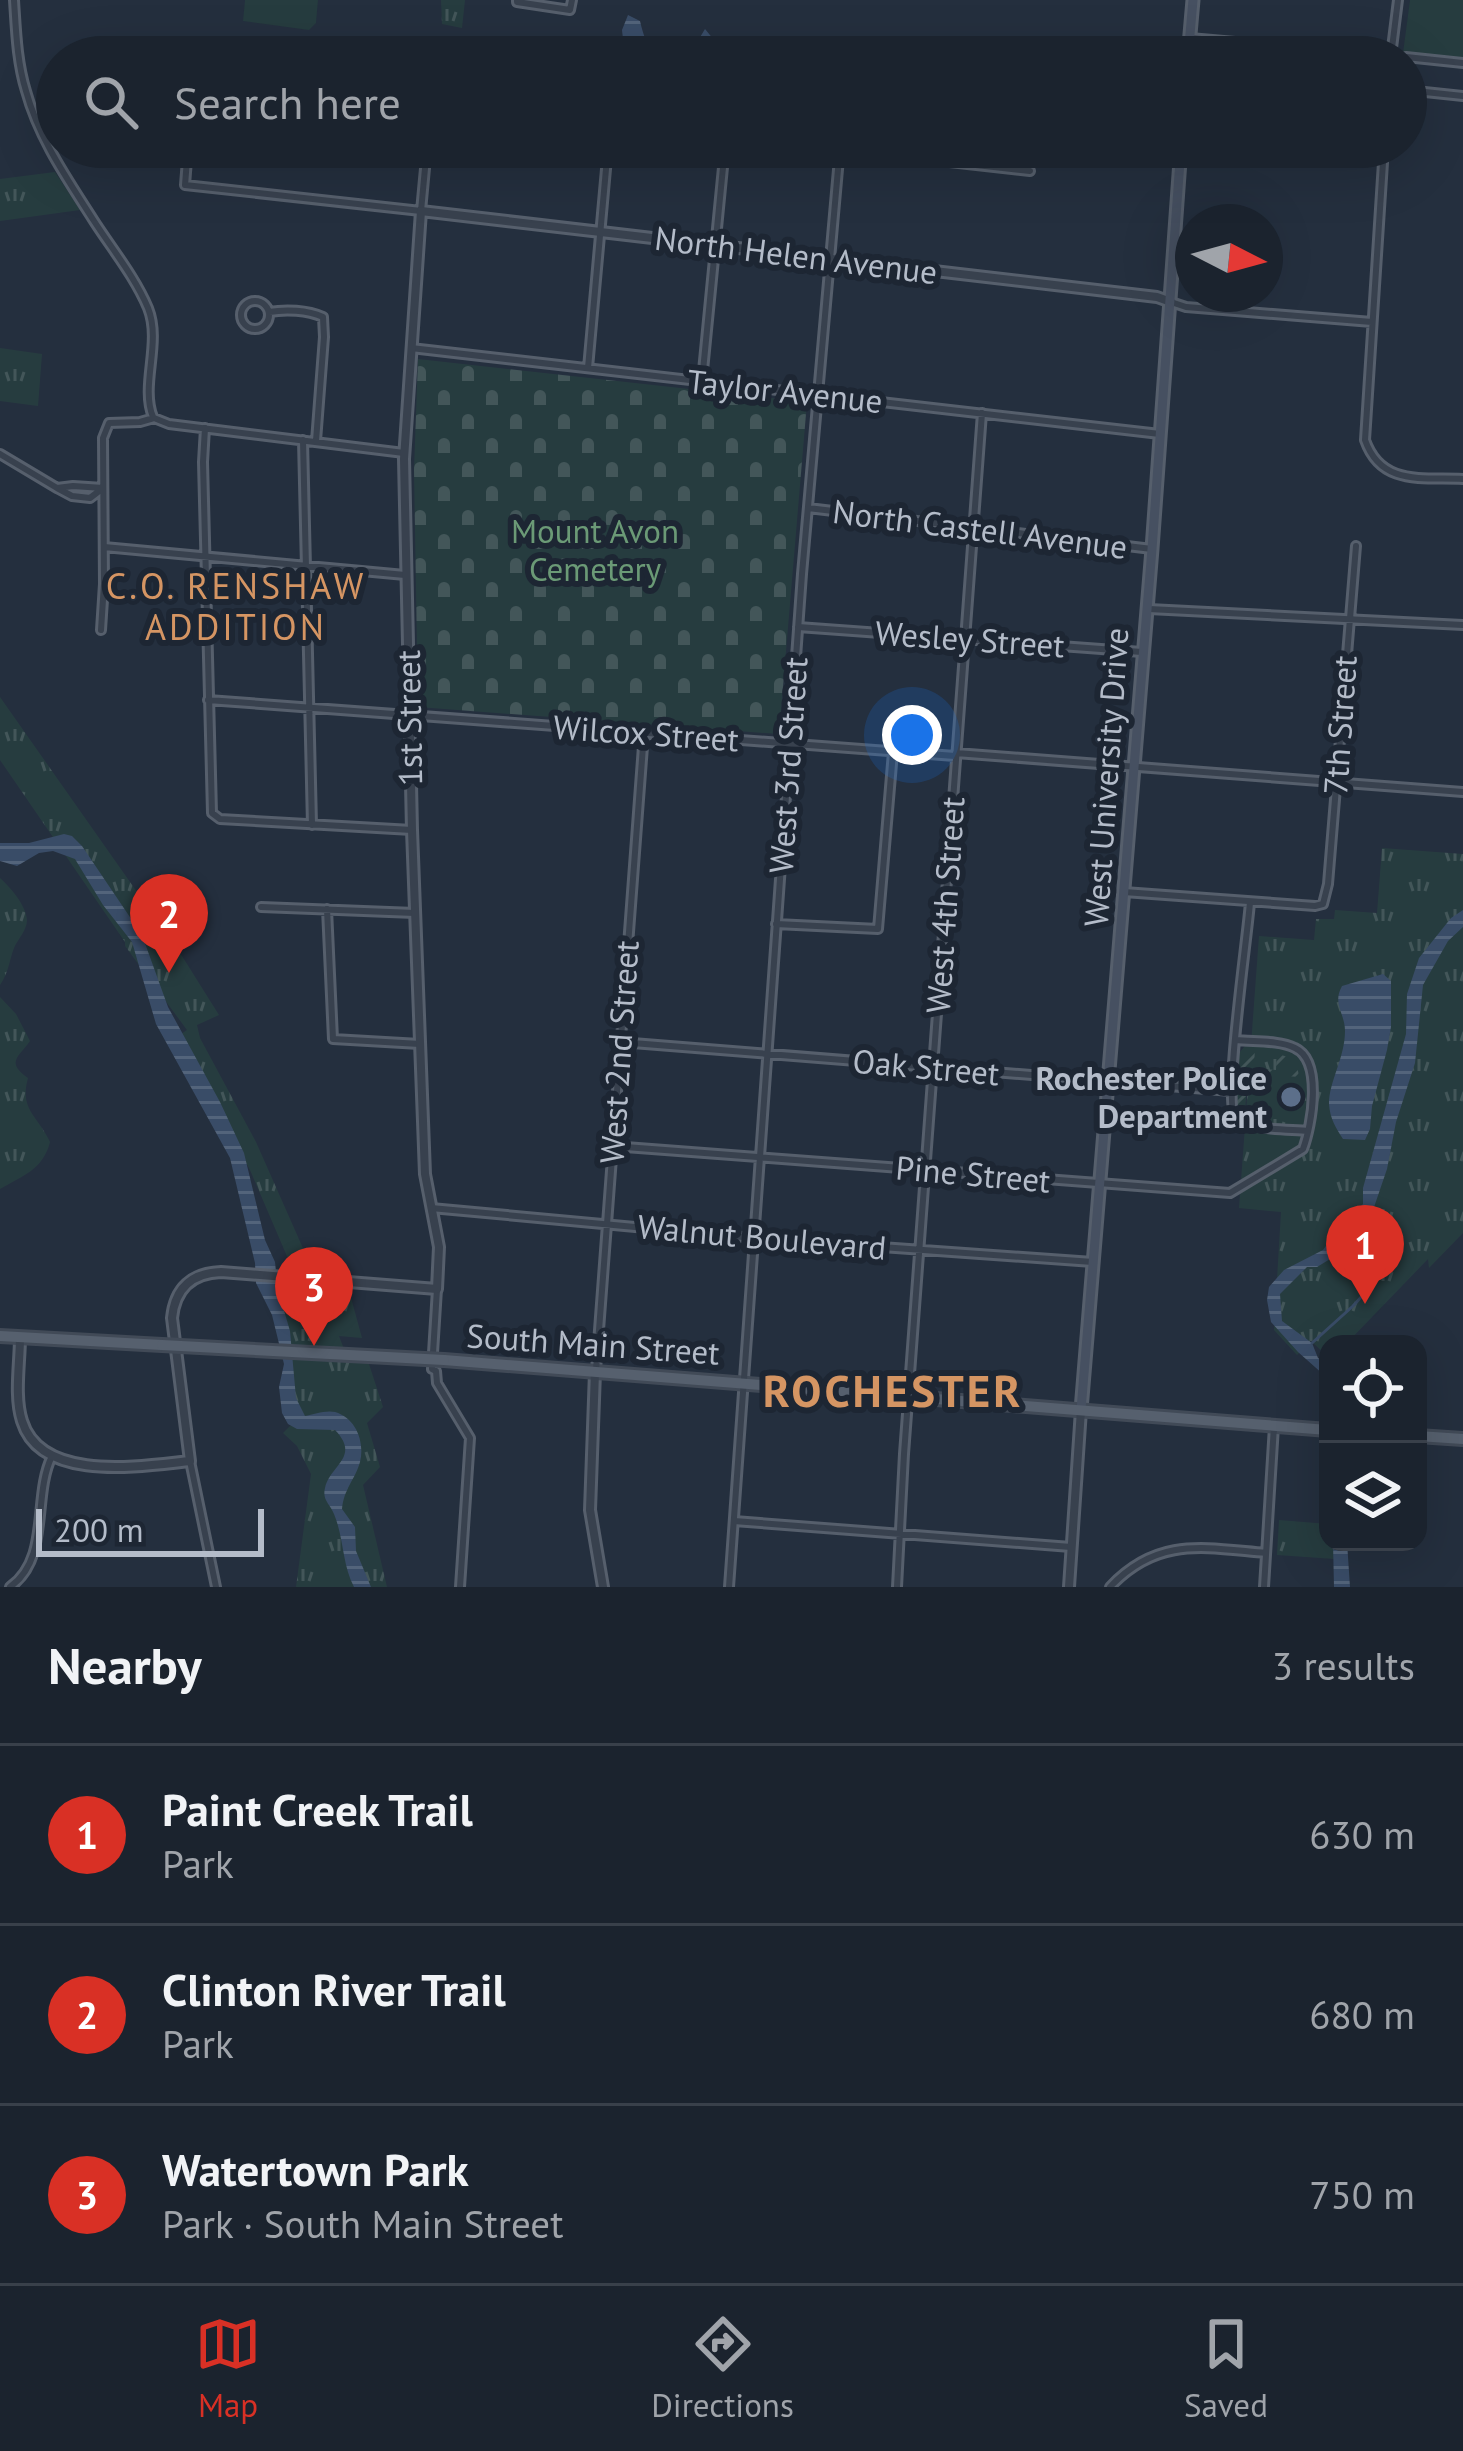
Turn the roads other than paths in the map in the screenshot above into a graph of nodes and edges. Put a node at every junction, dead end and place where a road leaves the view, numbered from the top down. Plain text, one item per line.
1 (14, 0) edge
2 (517, 0) edge
3 (572, 0) edge
4 (1193, 0) edge
5 (1398, 0) edge
6 (1190, 36) edge
7 (1394, 36) edge
8 (1427, 59) edge
9 (1463, 63) edge
10 (1427, 93) edge
11 (1463, 96) edge
12 (36, 122) edge
13 (61, 168) edge
14 (186, 168) edge
15 (425, 168) edge
16 (606, 168) edge
17 (722, 168) edge
18 (838, 168) edge
19 (1005, 168) edge
20 (1180, 168) edge
21 (1383, 168) edge
22 (1030, 171) dead end
23 (422, 212) junction
24 (600, 232) junction
25 (715, 245) junction
26 (828, 259) junction
27 (1171, 302) junction
28 (269, 312) junction
29 (1372, 322) junction
30 (410, 348) junction
31 (588, 368) junction
32 (702, 381) junction
33 (816, 394) junction
34 (982, 413) junction
35 (154, 418) junction
36 (205, 428) junction
37 (1160, 434) junction
38 (304, 440) junction
39 (316, 441) junction
40 (404, 453) junction
41 (0, 454) edge
42 (1463, 479) edge
43 (103, 488) junction
44 (808, 508) junction
45 (973, 528) junction
46 (1356, 546) dead end
47 (104, 547) junction
48 (1152, 549) junction
49 (205, 556) junction
50 (305, 566) junction
51 (407, 575) junction
52 (1146, 608) junction
53 (1348, 619) junction
54 (1463, 626) edge
55 (799, 627) junction
56 (101, 630) dead end
57 (964, 639) junction
58 (1142, 652) junction
59 (208, 700) junction
60 (309, 708) junction
61 (409, 715) junction
62 (644, 733) junction
63 (790, 745) junction
64 (893, 752) junction
65 (955, 754) junction
66 (1133, 767) junction
67 (1336, 783) junction
68 (1463, 791) edge
69 (312, 825) junction
70 (412, 830) junction
71 (1124, 892) junction
72 (1250, 902) junction
73 (261, 907) dead end
74 (327, 909) junction
75 (415, 913) junction
76 (776, 924) junction
77 (1236, 1040) junction
78 (620, 1042) junction
79 (420, 1044) junction
80 (767, 1054) junction
81 (933, 1067) junction
82 (1110, 1081) junction
83 (1231, 1091) junction
84 (1308, 1130) junction
85 (612, 1146) junction
86 (759, 1157) junction
87 (926, 1170) junction
88 (1100, 1184) junction
89 (431, 1208) junction
90 (607, 1225) junction
91 (754, 1238) junction
92 (920, 1249) junction
93 (1093, 1262) junction
94 (437, 1289) junction
95 (0, 1336) edge
96 (20, 1337) junction
97 (596, 1372) junction
98 (743, 1383) junction
99 (909, 1396) junction
100 (1081, 1410) junction
101 (1274, 1426) junction
102 (1319, 1430) edge
103 (1427, 1437) edge
104 (1463, 1439) edge
105 (52, 1456) junction
106 (190, 1461) junction
107 (734, 1521) junction
108 (900, 1534) junction
109 (1071, 1547) junction
110 (1267, 1553) junction
111 (10, 1587) edge
112 (216, 1587) edge
113 (460, 1587) edge
114 (603, 1587) edge
115 (729, 1587) edge
116 (897, 1587) edge
117 (1069, 1587) edge
118 (1110, 1587) edge
119 (1264, 1587) edge

1 - 12 street
2 - 3 street
4 - 6 main road
5 - 7 street
8 - 9 street
10 - 11 street
13 - 35 street
14 - 23 street
15 - 23 street, 1st Street
16 - 24 street
17 - 25 street
18 - 26 street, West 3rd Street
19 - 22 street
20 - 27 main road, West University Drive
21 - 29 street
23 - 24 street, North Helen Avenue
23 - 30 street, 1st Street
24 - 25 street, North Helen Avenue
24 - 31 street
25 - 26 street, North Helen Avenue
25 - 32 street
26 - 27 street, North Helen Avenue
26 - 33 street, West 3rd Street
27 - 29 street
27 - 37 main road, West University Drive
28 - 28 street
28 - 39 street
29 - 42 street
30 - 31 street, Taylor Avenue
30 - 40 street, 1st Street
31 - 32 street, Taylor Avenue
32 - 33 street, Taylor Avenue
33 - 34 street, Taylor Avenue
33 - 44 street, West 3rd Street
34 - 37 street, Taylor Avenue
34 - 45 street, West 4th Street
35 - 36 street
35 - 43 street
36 - 38 street
36 - 49 street
37 - 48 main road, West University Drive
38 - 39 street
38 - 50 street
39 - 40 street
40 - 51 street, 1st Street
41 - 43 street
43 - 47 street
44 - 45 street, North Castell Avenue
44 - 55 street, West 3rd Street
45 - 48 street, North Castell Avenue
45 - 57 street, West 4th Street
46 - 53 street, 7th Street
47 - 49 street
47 - 56 street
48 - 52 main road, West University Drive
49 - 50 street
49 - 59 street
50 - 51 street
50 - 60 street
51 - 61 street, 1st Street
52 - 53 street
52 - 58 main road, West University Drive
53 - 54 street
53 - 67 street, 7th Street
55 - 57 street, Wesley Street
55 - 63 street, West 3rd Street
57 - 58 street, Wesley Street
57 - 65 street, West 4th Street
58 - 66 main road, West University Drive
59 - 60 street, Wilcox Street
59 - 69 street
60 - 61 street, Wilcox Street
60 - 69 street
61 - 62 street, Wilcox Street
61 - 70 street, 1st Street
62 - 63 street, Wilcox Street
62 - 78 street, West 2nd Street
63 - 64 street, Wilcox Street
63 - 76 street, West 3rd Street
64 - 65 street, Wilcox Street
64 - 76 street
65 - 66 street, Wilcox Street
65 - 81 street, West 4th Street
66 - 67 street, Wilcox Street
66 - 71 main road, West University Drive
67 - 68 street, Wilcox Street
67 - 72 street, 7th Street
69 - 70 street
70 - 75 street, 1st Street
71 - 72 street
71 - 82 main road, West University Drive
72 - 77 street
73 - 74 street
74 - 75 street
74 - 79 street
75 - 79 street, 1st Street
76 - 80 street, West 3rd Street
77 - 83 street
77 - 84 street
78 - 80 street, Oak Street
78 - 85 street, West 2nd Street
79 - 89 street, 1st Street
80 - 81 street, Oak Street
80 - 86 street, West 3rd Street
81 - 82 street, Oak Street
81 - 87 street, West 4th Street
82 - 83 street, Oak Street
82 - 88 main road, West University Drive
83 - 84 street
84 - 88 street, Pine Street
85 - 86 street, Pine Street
85 - 90 street, West 2nd Street
86 - 87 street, Pine Street
86 - 91 street, West 3rd Street
87 - 88 street, Pine Street
87 - 92 street, West 4th Street
88 - 93 main road, West University Drive
89 - 90 street, Walnut Boulevard
89 - 94 street, 1st Street
90 - 91 street, Walnut Boulevard
90 - 97 street, West 2nd Street
91 - 92 street, Walnut Boulevard
91 - 98 street, West 3rd Street
92 - 93 street, Walnut Boulevard
92 - 99 street, West 4th Street
93 - 100 main road, West University Drive
94 - 106 street
94 - 113 street
95 - 96 main road, South Main Street
96 - 97 main road, South Main Street, bridge
96 - 105 street
97 - 98 main road, South Main Street
97 - 114 street
98 - 99 main road, South Main Street
98 - 107 street, West 3rd Street
99 - 100 main road, South Main Street
99 - 108 street, West 4th Street
100 - 101 main road, South Main Street
100 - 109 street
101 - 102 main road, South Main Street
101 - 110 street
103 - 104 main road
105 - 106 street
105 - 111 street
106 - 112 street
107 - 108 street
107 - 115 street, West 3rd Street
108 - 109 street
108 - 116 street, West 4th Street
109 - 117 street
110 - 118 street
110 - 119 street

